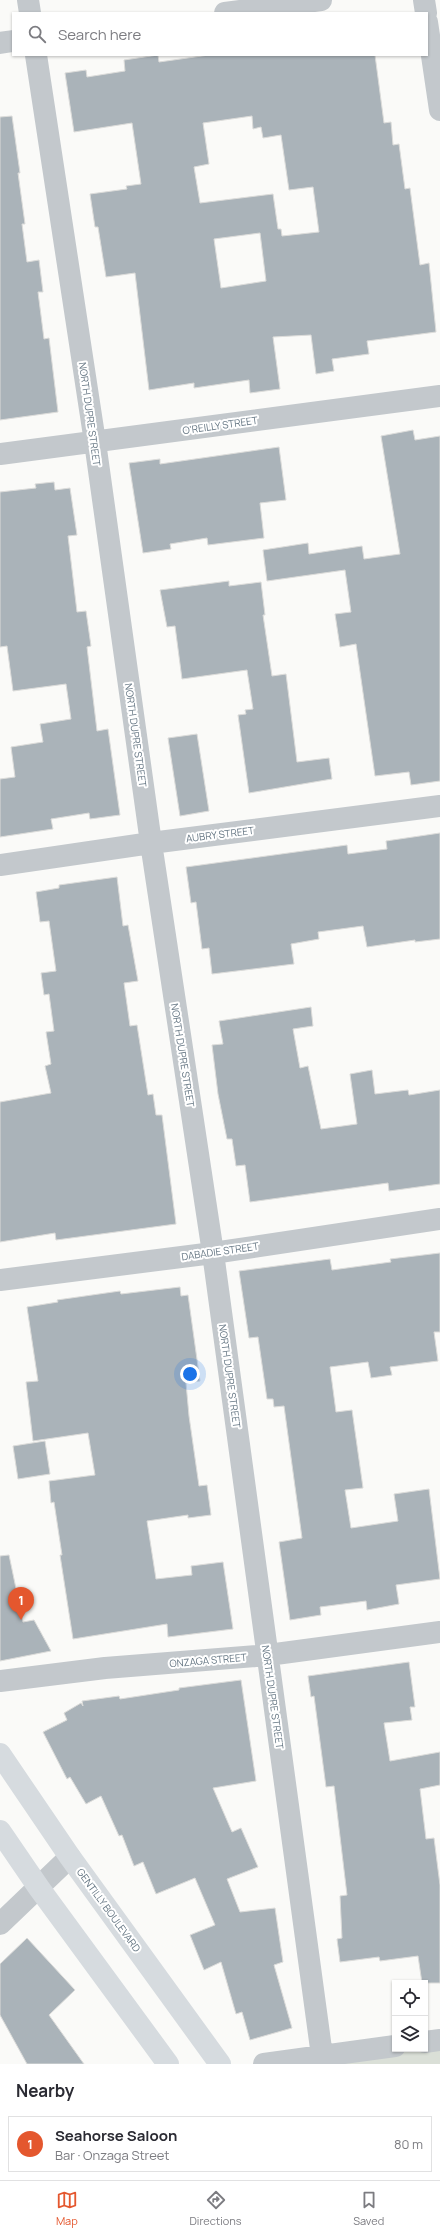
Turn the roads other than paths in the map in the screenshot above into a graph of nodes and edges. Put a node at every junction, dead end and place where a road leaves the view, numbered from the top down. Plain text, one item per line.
1 (28, 0) edge
2 (321, 0) edge
3 (424, 0) edge
4 (30, 12) edge
5 (232, 12) edge
6 (426, 12) edge
7 (428, 29) edge
8 (12, 41) edge
9 (0, 43) edge
10 (36, 56) edge
11 (440, 110) edge
12 (440, 396) edge
13 (95, 442) junction
14 (0, 454) edge
15 (440, 806) edge
16 (151, 843) junction
17 (0, 865) edge
18 (440, 1219) edge
19 (213, 1253) junction
20 (0, 1280) edge
21 (440, 1632) edge
22 (268, 1655) junction
23 (0, 1681) edge
24 (0, 1754) edge
25 (0, 1831) edge
26 (70, 1857) junction
27 (39, 1888) junction
28 (0, 1924) edge
29 (440, 2040) edge
30 (428, 2042) edge
31 (392, 2046) edge
32 (322, 2056) junction
33 (168, 2064) edge
34 (220, 2064) edge
35 (264, 2064) edge

1 - 4 street
2 - 5 street
3 - 6 street
7 - 11 street
8 - 9 street
10 - 13 street, NORTH DUPRE STREET
12 - 13 street, O'REILLY STREET
13 - 14 street, O'REILLY STREET
13 - 16 street, NORTH DUPRE STREET
15 - 16 street, AUBRY STREET
16 - 17 street, AUBRY STREET
16 - 19 street, NORTH DUPRE STREET
18 - 19 street, DABADIE STREET
19 - 20 street, DABADIE STREET
19 - 22 street, NORTH DUPRE STREET
21 - 22 street, ONZAGA STREET
22 - 23 street, ONZAGA STREET
22 - 32 street, NORTH DUPRE STREET
24 - 26 main road, GENTILLY BOULEVARD
25 - 27 main road
26 - 27 street
26 - 34 main road, GENTILLY BOULEVARD
27 - 28 street
27 - 33 main road
29 - 30 street
31 - 32 street
32 - 35 street

